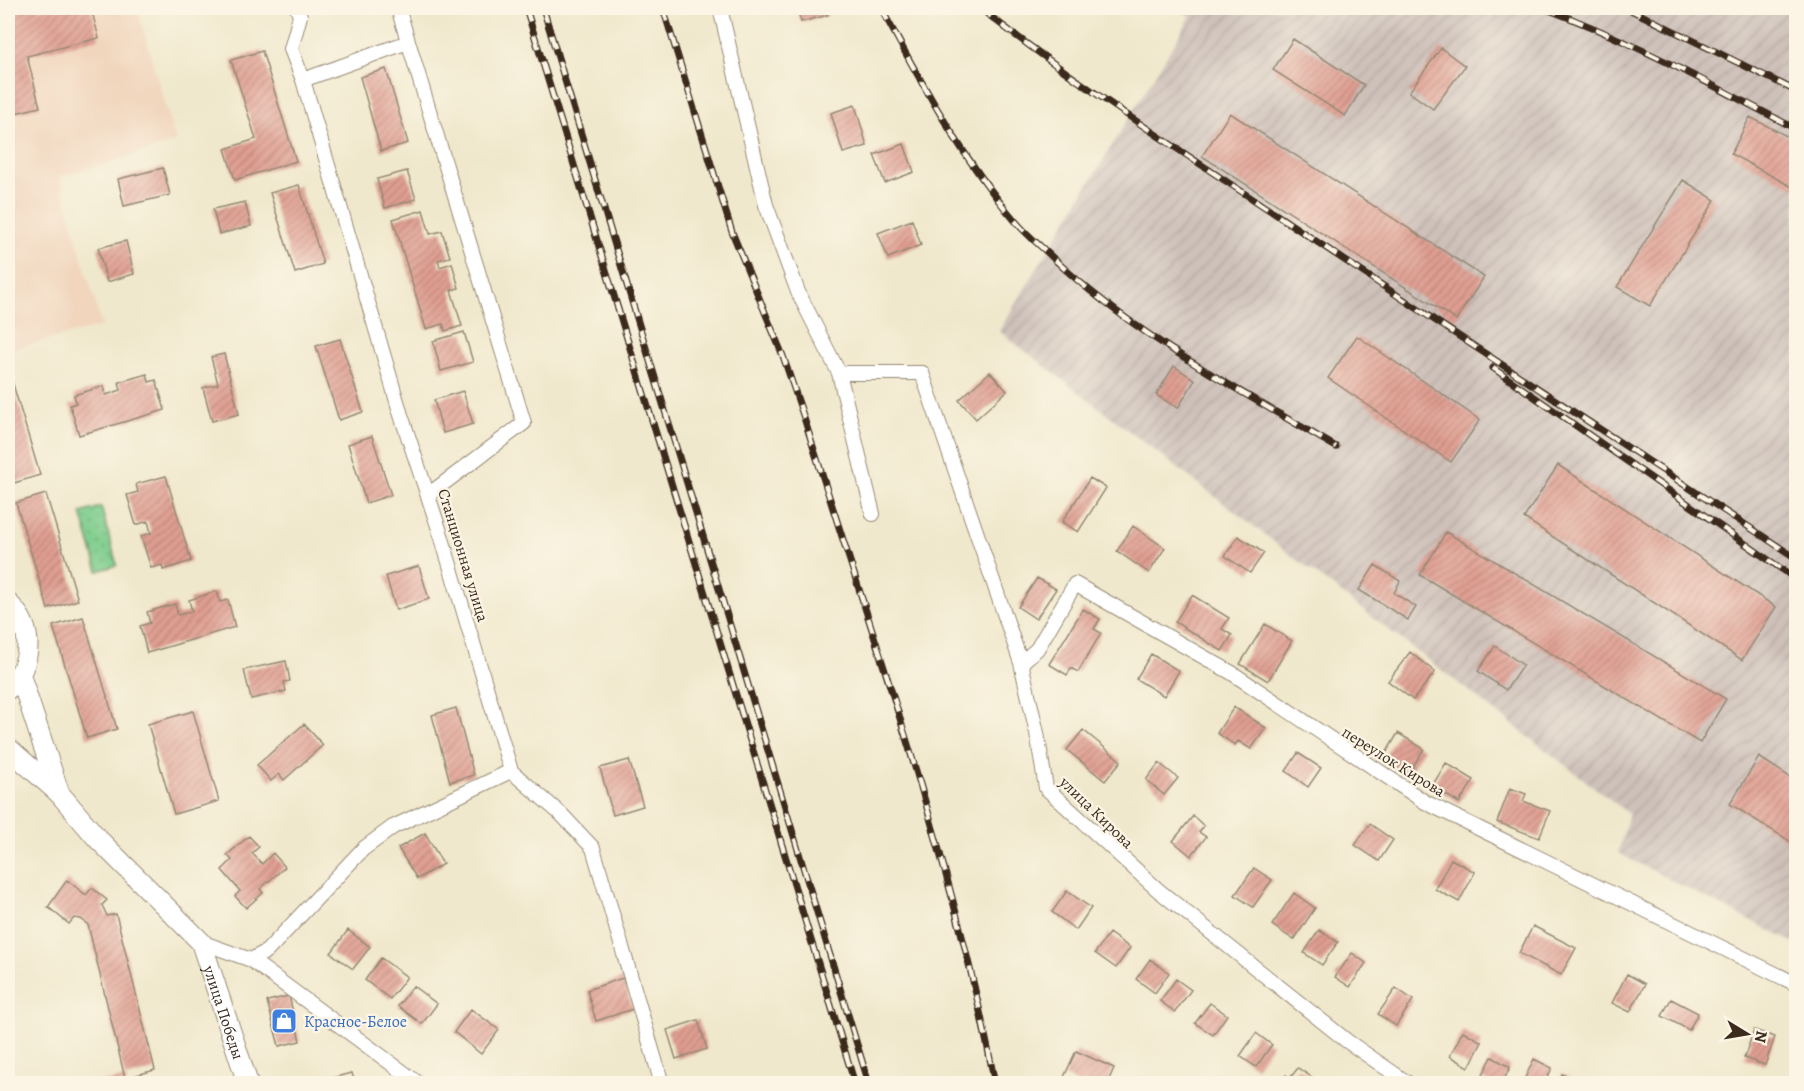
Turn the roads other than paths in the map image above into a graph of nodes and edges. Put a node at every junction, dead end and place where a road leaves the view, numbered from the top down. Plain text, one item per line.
1 (297, 8) edge
2 (398, 8) edge
3 (720, 8) edge
4 (408, 42) junction
5 (303, 80) junction
6 (839, 373) junction
7 (428, 495) junction
8 (873, 514) dead end
9 (8, 603) edge
10 (1021, 663) junction
11 (14, 682) edge
12 (8, 748) edge
13 (511, 771) junction
14 (59, 793) junction
15 (201, 942) junction
16 (252, 960) junction
17 (1797, 984) edge
18 (248, 1083) edge
19 (419, 1083) edge
20 (662, 1083) edge
21 (1409, 1083) edge

1 - 5 street, Станционная улица
2 - 4 street
3 - 6 street
4 - 5 street
4 - 7 street
5 - 7 street, Станционная улица
6 - 8 street
6 - 10 street, улица Кирова
7 - 13 street, Станционная улица
9 - 11 street
10 - 17 street, переулок Кирова
10 - 21 street, улица Кирова
11 - 14 street
12 - 14 street
13 - 16 street
13 - 20 street
14 - 15 street
15 - 16 street
15 - 18 street, улица Победы
16 - 19 street

